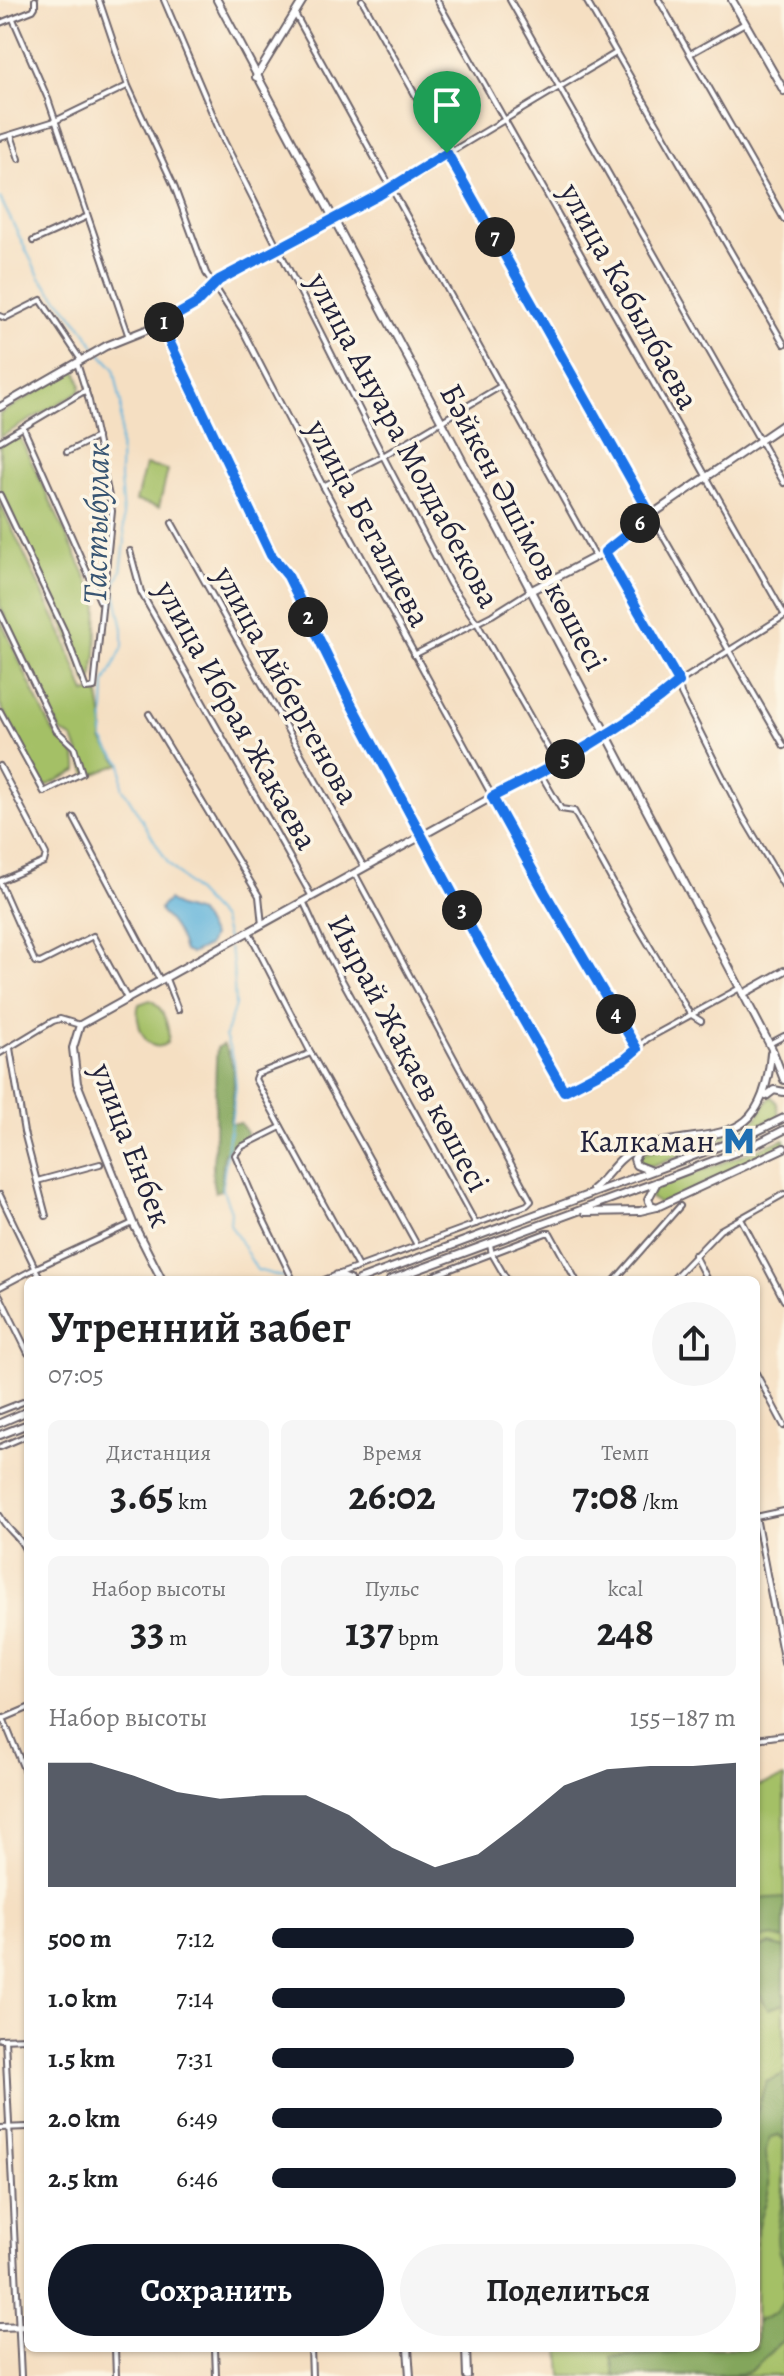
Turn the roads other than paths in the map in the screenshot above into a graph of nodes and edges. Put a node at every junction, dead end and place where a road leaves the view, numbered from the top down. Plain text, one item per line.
1 (35, 0) edge
2 (99, 0) edge
3 (164, 0) edge
4 (217, 0) edge
5 (303, 0) edge
6 (362, 0) edge
7 (437, 0) edge
8 (510, 0) edge
9 (586, 0) edge
10 (659, 0) edge
11 (732, 0) edge
12 (294, 13) junction
13 (13, 19) junction
14 (0, 23) edge
15 (745, 23) junction
16 (616, 53) junction
17 (690, 54) junction
18 (256, 77) junction
19 (128, 86) junction
20 (559, 86) junction
21 (784, 91) edge
22 (504, 119) junction
23 (55, 121) junction
24 (11, 135) junction
25 (0, 138) edge
26 (447, 153) junction
27 (19, 159) dead end
28 (390, 187) junction
29 (86, 217) junction
30 (333, 218) junction
31 (784, 219) edge
32 (33, 241) dead end
33 (276, 248) junction
34 (212, 286) junction
35 (2, 318) edge
36 (161, 324) junction
37 (129, 337) junction
38 (784, 344) edge
39 (79, 362) junction
40 (501, 386) junction
41 (86, 390) junction
42 (0, 407) edge
43 (442, 422) junction
44 (784, 424) edge
45 (23, 427) junction
46 (97, 437) junction
47 (760, 440) junction
48 (0, 441) edge
49 (67, 452) dead end
50 (383, 456) junction
51 (707, 477) junction
52 (784, 483) edge
53 (323, 486) junction
54 (0, 495) edge
55 (651, 515) junction
56 (172, 523) dead end
57 (130, 551) dead end
58 (605, 552) junction
59 (596, 558) junction
60 (530, 591) junction
61 (100, 602) junction
62 (0, 613) edge
63 (784, 615) edge
64 (477, 623) junction
65 (729, 651) junction
66 (414, 655) junction
67 (679, 682) junction
68 (0, 711) edge
69 (149, 714) dead end
70 (605, 733) junction
71 (784, 746) edge
72 (557, 764) junction
73 (0, 766) edge
74 (540, 773) junction
75 (492, 797) junction
76 (74, 818) dead end
77 (423, 835) junction
78 (365, 869) junction
79 (355, 874) junction
80 (0, 882) edge
81 (784, 886) edge
82 (312, 897) junction
83 (304, 903) junction
84 (262, 925) junction
85 (249, 932) junction
86 (784, 971) edge
87 (164, 981) junction
88 (742, 991) junction
89 (128, 1000) junction
90 (178, 1010) dead end
91 (690, 1014) junction
92 (701, 1021) dead end
93 (80, 1025) junction
94 (784, 1036) edge
95 (771, 1047) junction
96 (10, 1048) junction
97 (637, 1049) junction
98 (0, 1053) edge
99 (311, 1053) junction
100 (784, 1080) edge
101 (784, 1092) edge
102 (763, 1099) junction
103 (784, 1118) edge
104 (281, 1127) junction
105 (784, 1130) edge
106 (784, 1148) edge
107 (641, 1149) junction
108 (100, 1164) dead end
109 (651, 1171) junction
110 (37, 1181) junction
111 (657, 1182) junction
112 (586, 1194) junction
113 (784, 1194) edge
114 (0, 1195) edge
115 (680, 1206) dead end
116 (657, 1207) junction
117 (510, 1212) junction
118 (573, 1213) junction
119 (46, 1216) dead end
120 (741, 1219) junction
121 (514, 1221) junction
122 (133, 1223) junction
123 (476, 1224) junction
124 (499, 1227) junction
125 (520, 1238) junction
126 (505, 1239) junction
127 (417, 1245) junction
128 (490, 1245) junction
129 (492, 1254) junction
130 (694, 1255) junction
131 (358, 1267) junction
132 (36, 1268) junction
133 (337, 1275) edge
134 (39, 1276) edge
135 (160, 1276) edge
136 (291, 1276) edge
137 (370, 1276) edge
138 (401, 1276) edge
139 (441, 1276) edge
140 (505, 1276) edge
141 (574, 1276) edge
142 (619, 1276) edge
143 (676, 1276) edge
144 (705, 1276) edge
145 (0, 1287) edge
146 (0, 1296) edge
147 (784, 1300) edge
148 (24, 1345) edge
149 (760, 1381) edge
150 (24, 1402) edge
151 (0, 1411) edge
152 (24, 1413) edge
153 (0, 1423) edge
154 (24, 1426) edge
155 (784, 1426) edge
156 (0, 1435) edge
157 (24, 1437) edge
158 (0, 1447) edge
159 (784, 1511) edge
160 (0, 1516) edge
161 (760, 1516) edge
162 (760, 1538) edge
163 (24, 1545) edge
164 (784, 1663) edge
165 (24, 1710) edge
166 (2, 1719) edge
167 (784, 1735) edge
168 (760, 1738) edge
169 (24, 1770) edge
170 (24, 2038) edge
171 (2, 2039) edge
172 (24, 2127) edge
173 (0, 2128) edge
174 (10, 2128) junction
175 (24, 2326) edge
176 (0, 2327) edge
177 (18, 2327) junction
178 (115, 2352) edge
179 (215, 2352) edge
180 (311, 2352) edge
181 (408, 2352) edge
182 (466, 2352) edge
183 (21, 2376) edge
184 (116, 2376) edge
185 (216, 2376) edge
186 (312, 2376) edge
187 (410, 2376) edge
188 (467, 2376) edge

1 - 13 street
2 - 19 street, улица Бегалиева
3 - 33 street, улица Ануара Молдабекова
4 - 18 main road, Бәйкен Әшімов көшесі
5 - 12 main road
6 - 26 street
7 - 22 street, улица Кабылбаева
8 - 20 street
9 - 16 street
10 - 17 street
11 - 15 main road
12 - 18 main road
12 - 28 street
13 - 14 street
13 - 23 street
15 - 17 street
15 - 21 main road
16 - 20 street
16 - 38 street
17 - 31 street
18 - 30 main road, Бәйкен Әшімов көшесі
19 - 23 street
19 - 34 street, улица Бегалиева
20 - 22 street
20 - 47 street
22 - 26 street
22 - 51 street, улица Кабылбаева
23 - 24 street
23 - 29 street
24 - 25 street
24 - 27 street
26 - 28 street
26 - 55 street
28 - 30 street
28 - 40 street
29 - 32 street
29 - 37 street
30 - 33 main road
30 - 43 main road, Бәйкен Әшімов көшесі
33 - 34 main road
33 - 50 street, улица Ануара Молдабекова
34 - 36 main road
34 - 53 street, улица Бегалиева
35 - 39 street
36 - 37 main road
36 - 77 street
37 - 39 main road
39 - 41 street
39 - 42 main road
40 - 43 street
40 - 59 street
41 - 45 street
41 - 46 street
43 - 50 street
43 - 60 main road, Бәйкен Әшімов көшесі
44 - 47 main road
45 - 48 street
45 - 61 street
46 - 49 street
46 - 61 street
47 - 51 main road
47 - 52 street
50 - 53 street
50 - 64 street, улица Ануара Молдабекова
51 - 55 main road
51 - 63 street, улица Кабылбаева
53 - 66 street, улица Бегалиева
54 - 61 street
55 - 58 main road
55 - 65 street
56 - 78 street, улица Айбергенова
57 - 82 street, улица Ибрая Жакаева
58 - 59 main road
58 - 67 street
59 - 60 main road
60 - 64 street
60 - 70 main road, Бәйкен Әшімов көшесі
62 - 68 street
63 - 65 street
64 - 66 street
64 - 72 street, улица Ануара Молдабекова
65 - 67 street
65 - 71 street
66 - 75 street, улица Бегалиева
67 - 70 street
67 - 81 street
69 - 84 street
70 - 72 main road
70 - 88 main road, Бәйкен Әшімов көшесі
72 - 74 main road
73 - 80 street
74 - 75 main road
74 - 91 street
75 - 77 main road
75 - 97 street, улица Бегалиева
76 - 87 street
77 - 78 main road
77 - 97 street
78 - 79 main road
79 - 82 main road
79 - 117 street
80 - 89 street
82 - 83 main road
83 - 84 main road
83 - 123 street, Иырай Жақаев көшесі
84 - 85 main road
85 - 87 main road
85 - 99 street
86 - 88 main road
87 - 89 main road
87 - 90 street
88 - 91 street
88 - 95 main road, Бәйкен Әшімов көшесі
89 - 93 main road
91 - 92 street
91 - 97 street
93 - 96 street
93 - 122 main road, улица Енбек
94 - 95 street
95 - 100 main road, Бәйкен Әшімов көшесі
95 - 102 main road
96 - 98 street
96 - 110 street
99 - 104 street
99 - 127 street
101 - 102 main road
102 - 107 main road
103 - 109 main road
104 - 131 street
104 - 136 street
105 - 111 main road
106 - 116 main road
107 - 109 main road
107 - 112 main road
108 - 110 street
109 - 112 main road
110 - 119 street
111 - 116 main road
111 - 118 main road
112 - 121 main road
113 - 120 street
114 - 132 street
115 - 142 street
116 - 118 main road
117 - 121 main road
117 - 123 street
118 - 125 main road
120 - 130 street
120 - 147 street
121 - 124 main road
122 - 132 street
122 - 135 main road, улица Енбек
123 - 127 street
124 - 126 main road
124 - 137 main road
125 - 126 main road
125 - 129 street
125 - 141 street
126 - 128 main road
127 - 131 street
128 - 129 street
128 - 138 main road
129 - 139 street
129 - 140 street
130 - 143 street
130 - 144 street
131 - 133 street
132 - 134 street
132 - 145 street
146 - 148 street
149 - 155 street
150 - 151 street
152 - 153 main road
154 - 156 main road
157 - 158 street
159 - 161 street
160 - 163 street
162 - 164 street
165 - 166 street
166 - 169 street
167 - 168 street
170 - 171 street
171 - 174 street
172 - 174 street
173 - 174 street
174 - 177 street
175 - 177 main road
176 - 177 main road
177 - 183 street
178 - 184 street
179 - 185 street
180 - 186 street
181 - 187 main road
182 - 188 main road

